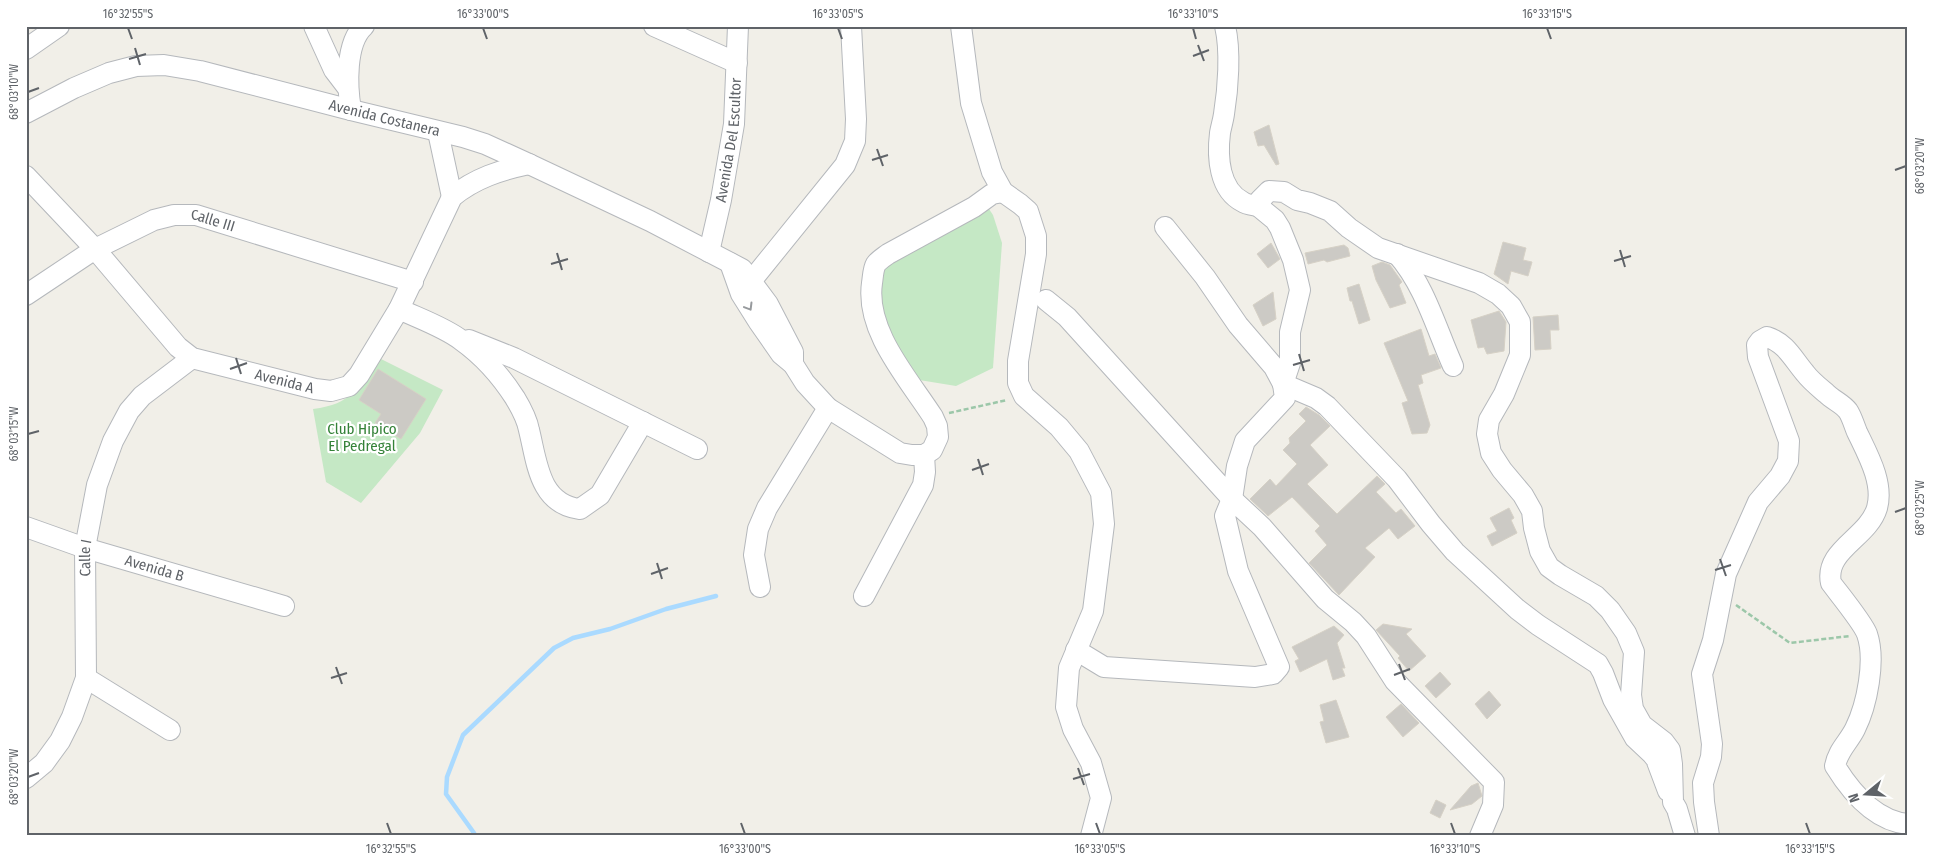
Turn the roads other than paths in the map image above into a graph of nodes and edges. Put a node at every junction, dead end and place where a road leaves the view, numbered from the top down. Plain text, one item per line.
1 (59, 26) edge
2 (314, 26) edge
3 (364, 26) edge
4 (654, 26) edge
5 (738, 26) edge
6 (851, 26) edge
7 (961, 26) edge
8 (1225, 26) edge
9 (26, 49) edge
10 (737, 63) junction
11 (347, 88) junction
12 (351, 110) junction
13 (26, 113) edge
14 (438, 132) junction
15 (529, 164) junction
16 (26, 176) edge
17 (1003, 192) junction
18 (452, 197) junction
19 (1258, 206) junction
20 (1165, 227) dead end
21 (95, 249) junction
22 (709, 252) junction
23 (1397, 254) junction
24 (730, 263) junction
25 (752, 280) junction
26 (413, 282) junction
27 (26, 295) edge
28 (1046, 300) dead end
29 (399, 309) junction
30 (459, 338) junction
31 (192, 358) junction
32 (794, 364) junction
33 (1453, 366) dead end
34 (1283, 384) junction
35 (828, 408) junction
36 (643, 422) junction
37 (697, 449) dead end
38 (924, 455) junction
39 (1232, 500) junction
40 (26, 527) edge
41 (85, 548) junction
42 (760, 587) dead end
43 (864, 596) dead end
44 (284, 606) dead end
45 (1076, 650) junction
46 (86, 678) junction
47 (170, 730) dead end
48 (26, 778) edge
49 (1673, 802) junction
50 (1908, 824) edge
51 (1091, 836) edge
52 (1480, 836) edge
53 (1685, 836) edge
54 (1709, 836) edge

1 - 9 street
2 - 11 street
3 - 11 street
4 - 10 street
5 - 10 street, Avenida Del Escultor
6 - 25 street
7 - 17 street
8 - 19 street
10 - 22 street, Avenida Del Escultor
11 - 12 street
12 - 13 street, Avenida Costanera
12 - 14 street, Avenida Costanera
14 - 15 street, Avenida Costanera
14 - 18 street
15 - 18 street
15 - 22 street, Avenida Costanera
16 - 21 street, Avenida A
17 - 38 street
17 - 45 street
18 - 26 street, Avenida A
19 - 23 street
19 - 34 street
20 - 34 street
21 - 26 street, Calle III
21 - 27 street, Calle III
21 - 31 street, Avenida A
22 - 24 street, Avenida Costanera
23 - 33 street
23 - 49 street
24 - 25 street, Avenida Costanera
24 -> 32 street
25 - 32 street, Avenida Costanera
26 - 29 street, Avenida A
28 - 39 street
29 - 30 street
29 - 31 street, Avenida A
30 - 36 street
30 - 36 street
31 - 41 street, Calle I
32 - 35 street
34 - 39 street
34 - 49 street
35 - 38 street
35 - 42 street
36 - 37 street
38 - 43 street
39 - 45 street
39 - 52 street
40 - 41 street, Avenida B
41 - 44 street, Avenida B
41 - 46 street, Calle I
45 - 51 street
46 - 47 street
46 - 48 street, Calle I
49 - 53 street
50 - 54 street

